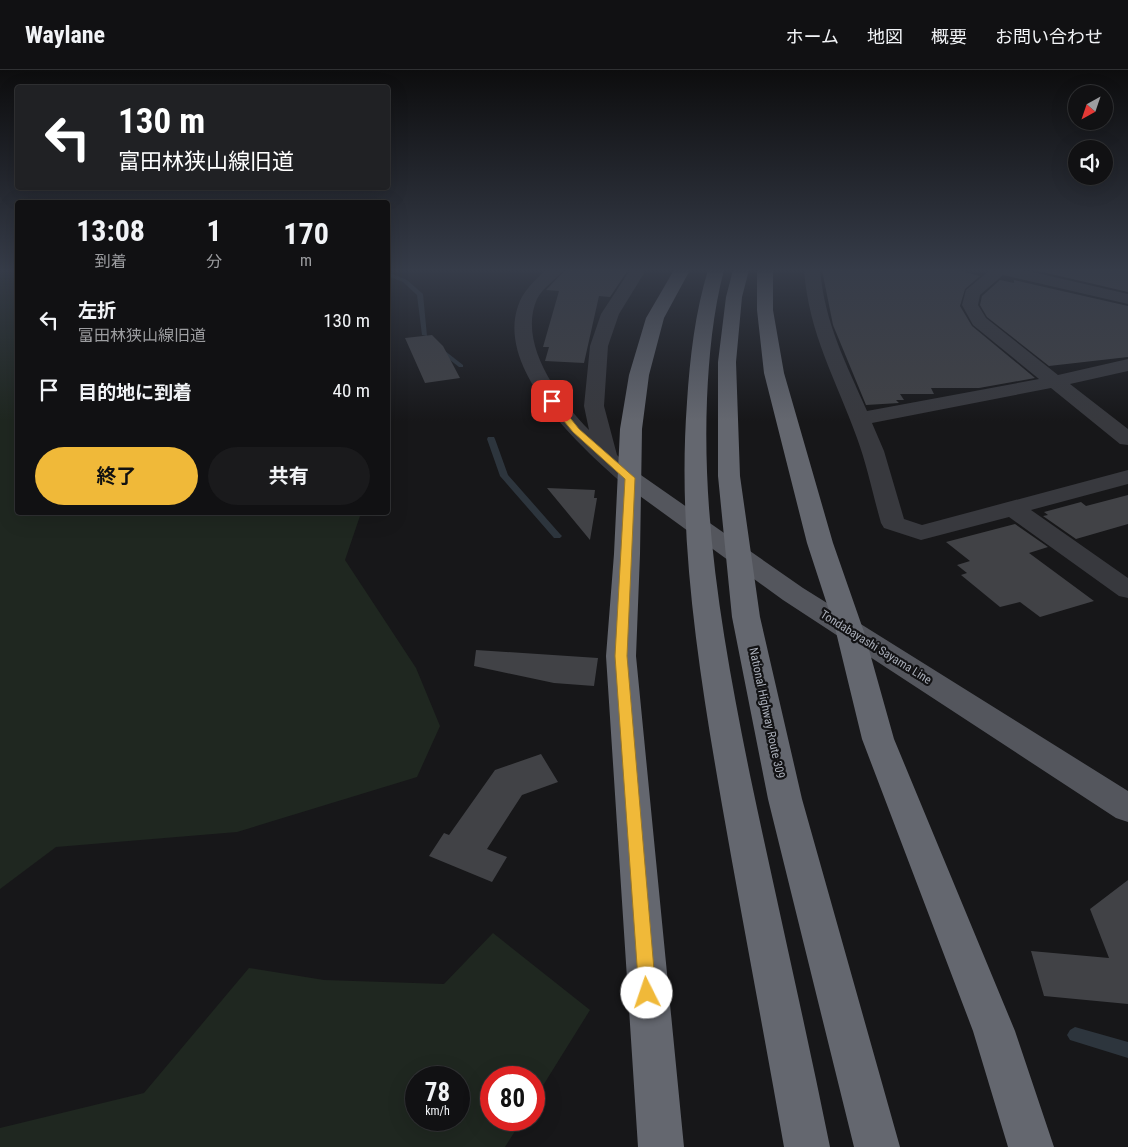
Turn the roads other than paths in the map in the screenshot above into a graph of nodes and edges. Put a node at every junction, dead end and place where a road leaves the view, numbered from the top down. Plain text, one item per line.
1 (524, 320) edge
2 (608, 320) edge
3 (654, 320) edge
4 (706, 320) edge
5 (731, 320) edge
6 (766, 320) edge
7 (820, 320) edge
8 (979, 320) edge
9 (1128, 365) edge
10 (1054, 382) junction
11 (860, 419) junction
12 (1128, 439) edge
13 (618, 468) junction
14 (1128, 477) edge
15 (1012, 508) junction
16 (1128, 590) edge
17 (850, 632) junction
18 (1128, 808) edge
19 (662, 1147) edge
20 (807, 1147) edge
21 (877, 1147) edge
22 (1031, 1147) edge

1 - 13 street
2 - 13 street
3 - 13 highway
4 - 20 highway
5 - 21 highway, National Highway Route 309
6 - 17 highway
7 - 11 street
8 - 10 street
9 - 10 street
10 - 11 street
10 - 12 street
11 - 15 street
13 - 17 main road, Tondabayashi Sayama Line
13 - 19 highway
14 - 15 street
15 - 16 street
17 - 18 main road, Tondabayashi Sayama Line
17 - 22 highway

